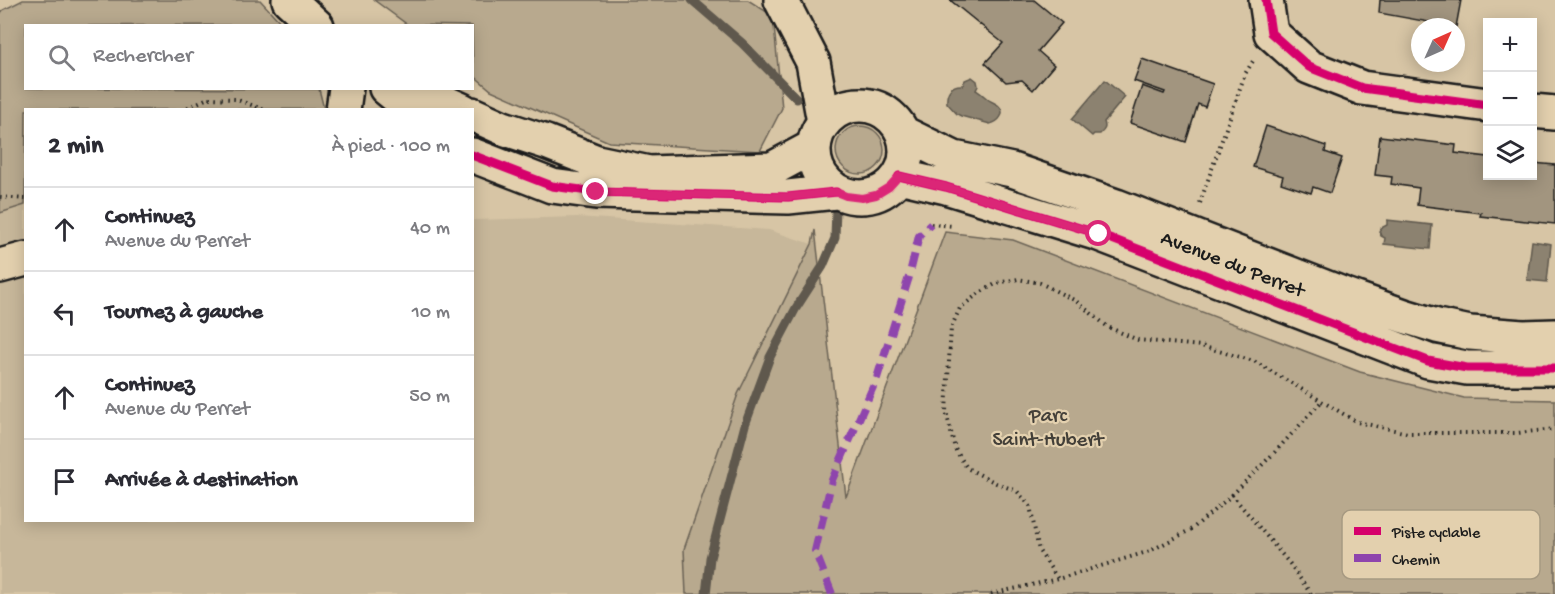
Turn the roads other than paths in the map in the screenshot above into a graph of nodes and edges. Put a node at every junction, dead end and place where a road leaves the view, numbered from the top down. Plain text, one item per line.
1 (289, 0) edge
2 (317, 0) edge
3 (781, 0) edge
4 (1266, 0) edge
5 (315, 24) edge
6 (341, 24) edge
7 (813, 62) junction
8 (346, 90) edge
9 (388, 90) edge
10 (424, 90) edge
11 (1483, 104) edge
12 (861, 105) junction
13 (343, 108) edge
14 (411, 108) edge
15 (458, 108) edge
16 (1537, 111) edge
17 (1555, 113) edge
18 (474, 115) edge
19 (903, 133) junction
20 (819, 134) junction
21 (474, 155) edge
22 (899, 176) junction
23 (597, 177) junction
24 (836, 192) junction
25 (24, 260) edge
26 (0, 267) edge
27 (1555, 336) edge
28 (1555, 368) edge

1 - 5 street
2 - 6 street
3 - 7 street
4 - 11 street
7 - 12 street
7 - 20 street
8 - 13 street
9 - 14 street
10 - 15 street
12 - 19 street
12 - 20 street
16 - 17 street
18 - 23 street
19 - 22 street
19 - 27 street, Avenue du Perret
20 - 23 street
20 - 24 street
21 - 23 street
22 - 24 street
22 - 28 street, Avenue du Perret
23 - 24 street
25 - 26 street

